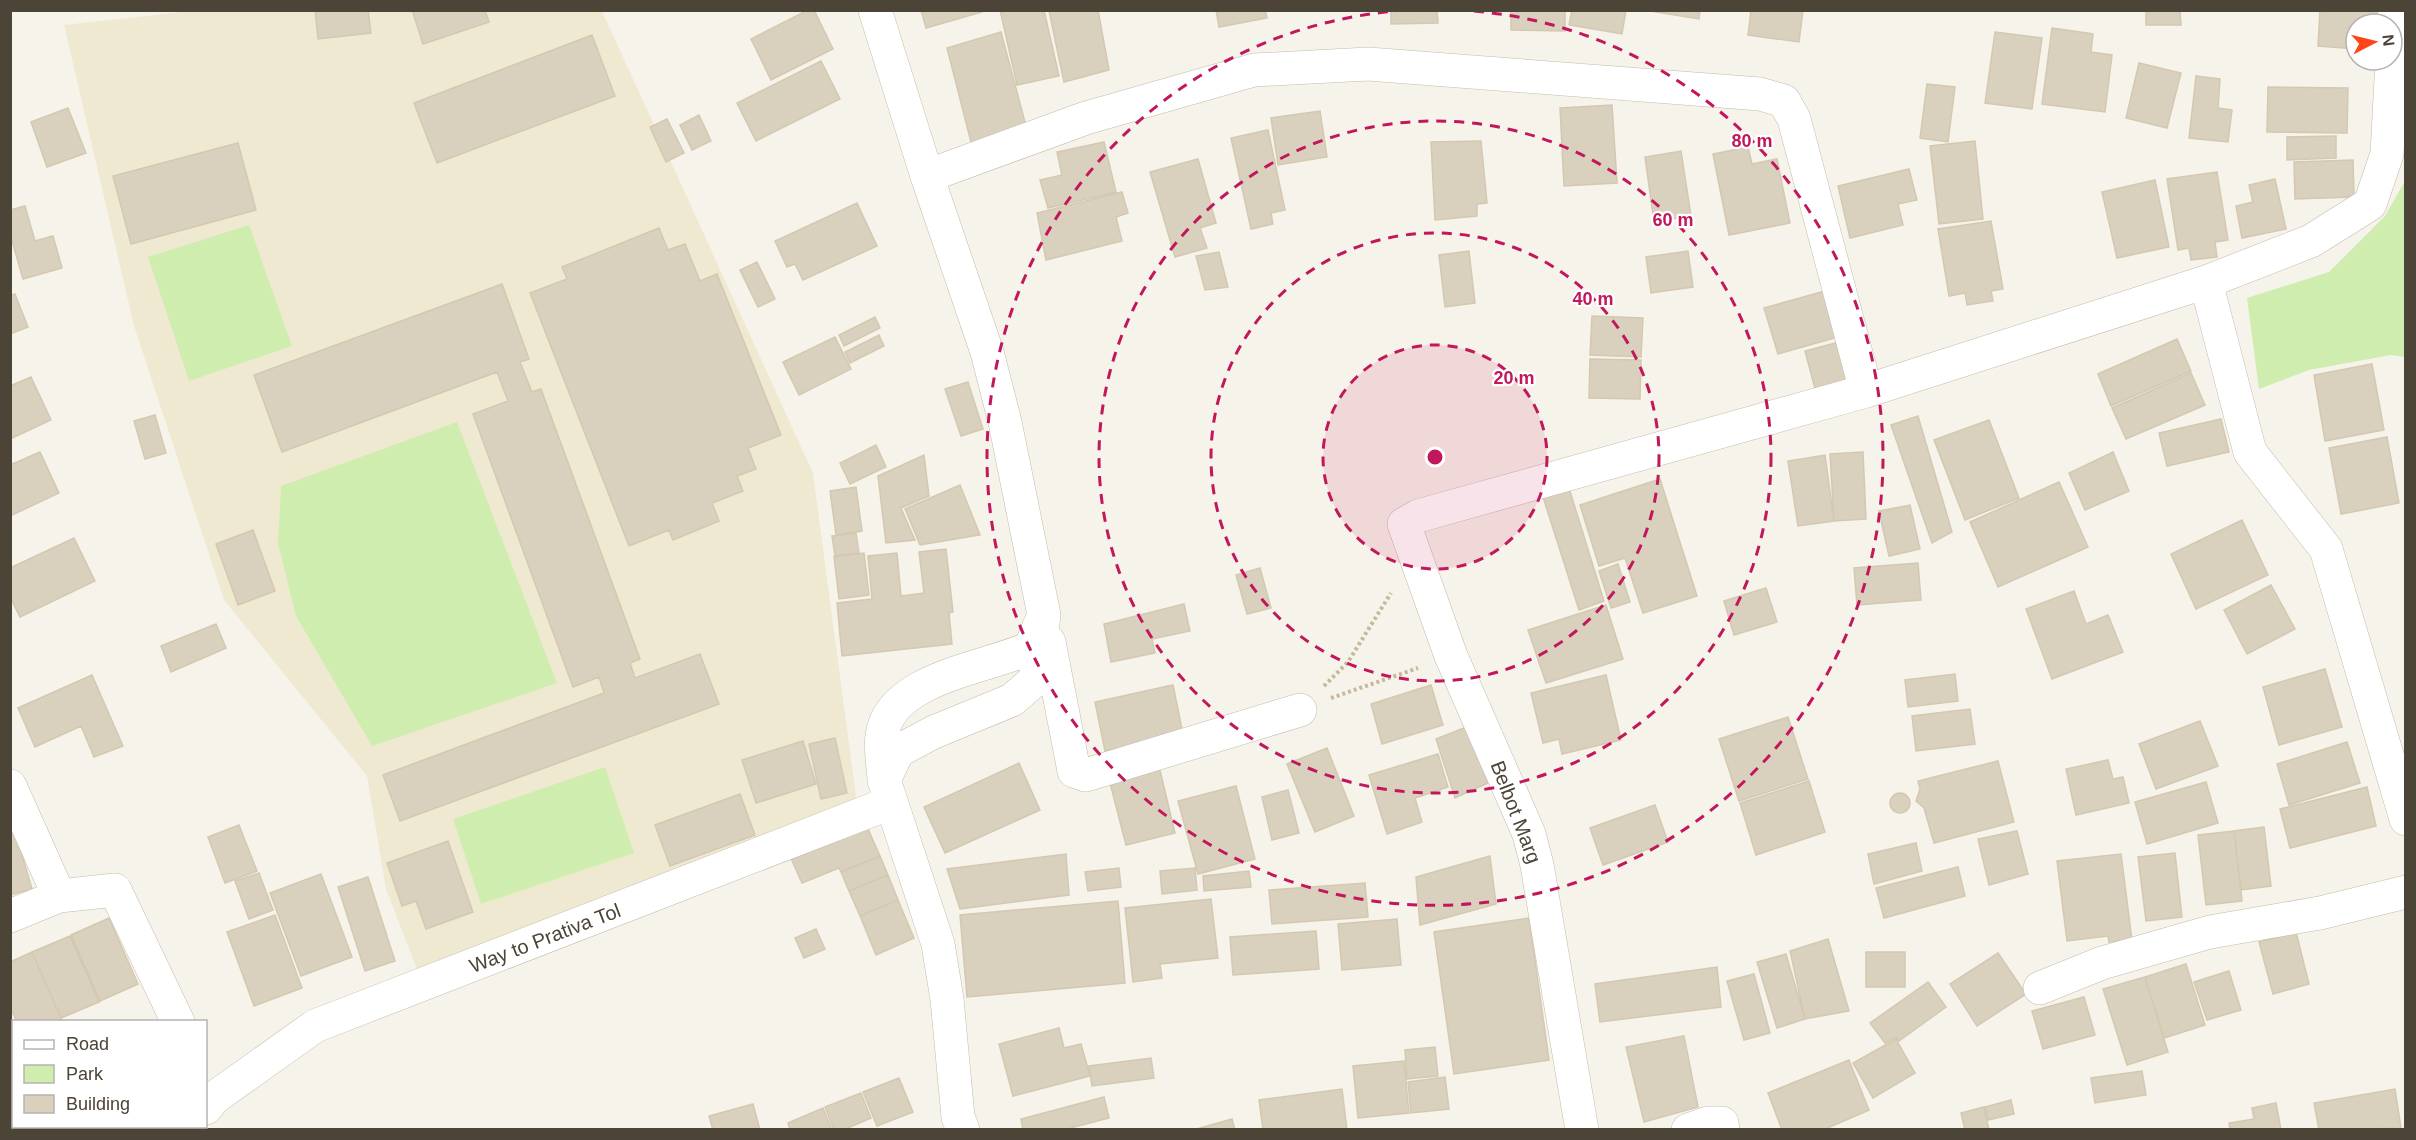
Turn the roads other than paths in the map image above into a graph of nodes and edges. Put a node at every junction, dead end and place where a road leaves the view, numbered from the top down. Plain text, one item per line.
1 (876, 10) edge
2 (2391, 72) edge
3 (927, 176) junction
4 (2206, 282) junction
5 (1866, 390) junction
6 (1044, 615) junction
7 (1300, 710) road end
8 (10, 786) edge
9 (887, 791) junction
10 (2406, 819) edge
11 (2406, 892) edge
12 (59, 896) junction
13 (10, 916) edge
14 (2040, 988) dead end
15 (177, 1020) edge
16 (208, 1095) edge
17 (963, 1130) edge
18 (1582, 1130) edge
19 (1688, 1130) edge
20 (1723, 1130) edge

1 - 3 street
2 - 4 street
3 - 5 street
3 - 6 street
4 - 5 street
4 - 10 street
5 - 18 street, Belbot Marg
6 - 7 street
6 - 9 street
6 - 9 street
8 - 12 street
9 - 16 street, Way to Prativa Tol
9 - 17 street
11 - 14 street
12 - 13 street
12 - 15 street
19 - 20 street

